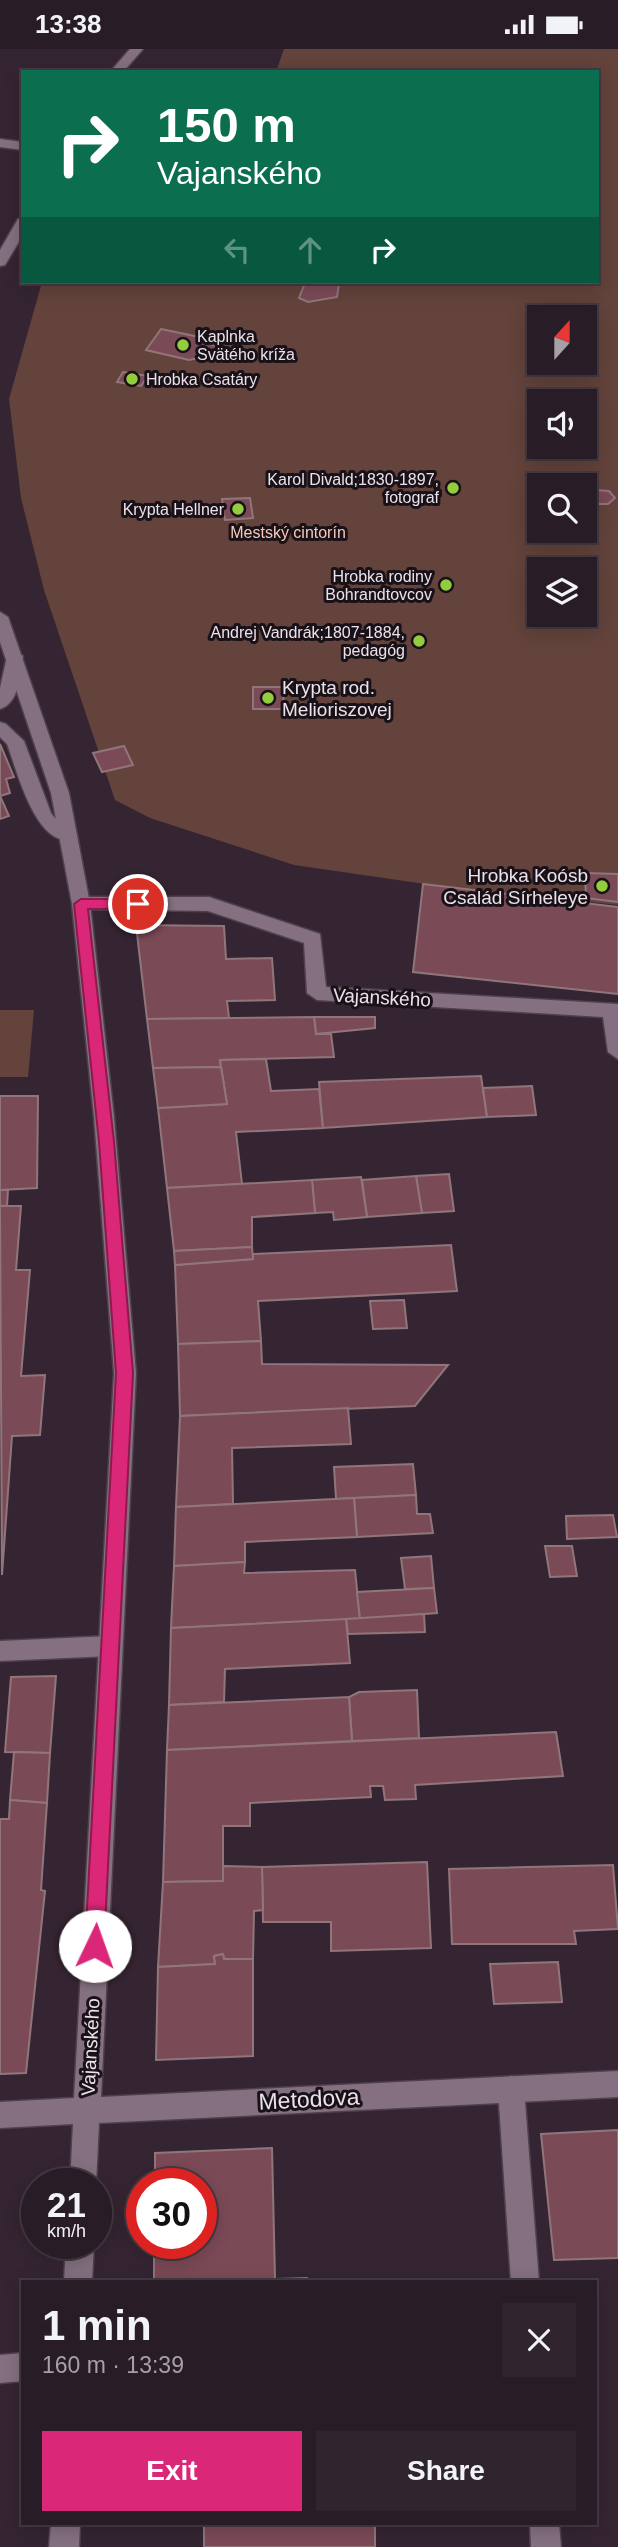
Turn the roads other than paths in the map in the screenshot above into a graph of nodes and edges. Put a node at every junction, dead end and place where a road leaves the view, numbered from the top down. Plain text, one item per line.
1 (123, 49) edge
2 (137, 49) edge
3 (116, 70) edge
4 (117, 70) edge
5 (0, 143) edge
6 (21, 146) edge
7 (21, 225) edge
8 (0, 261) edge
9 (0, 617) edge
10 (15, 656) junction
11 (0, 703) edge
12 (0, 727) edge
13 (68, 835) junction
14 (81, 904) junction
15 (615, 1011) edge
16 (618, 1052) edge
17 (110, 1646) junction
18 (0, 1651) edge
19 (618, 2084) edge
20 (511, 2089) junction
21 (87, 2109) junction
22 (0, 2115) edge
23 (84, 2168) edge
24 (79, 2259) edge
25 (78, 2280) edge
26 (526, 2280) edge
27 (21, 2367) edge
28 (0, 2369) edge
29 (66, 2525) edge
30 (544, 2525) edge
31 (64, 2547) edge
32 (546, 2547) edge

1 - 3 street
2 - 4 street
5 - 6 street
7 - 8 street
9 - 10 street, Vajanského
10 - 11 street
10 - 13 street, Vajanského
12 - 13 street
13 - 14 street, Vajanského
14 - 15 street, Vajanského
14 - 17 street, Vajanského
15 - 16 street, Vajanského
17 - 18 street
17 - 21 street, Vajanského
19 - 20 street, Metodova
20 - 21 street, Metodova
20 - 26 street
21 - 22 street, Metodova
21 - 23 street, Vajanského
24 - 25 street
27 - 28 street
29 - 31 street
30 - 32 street

